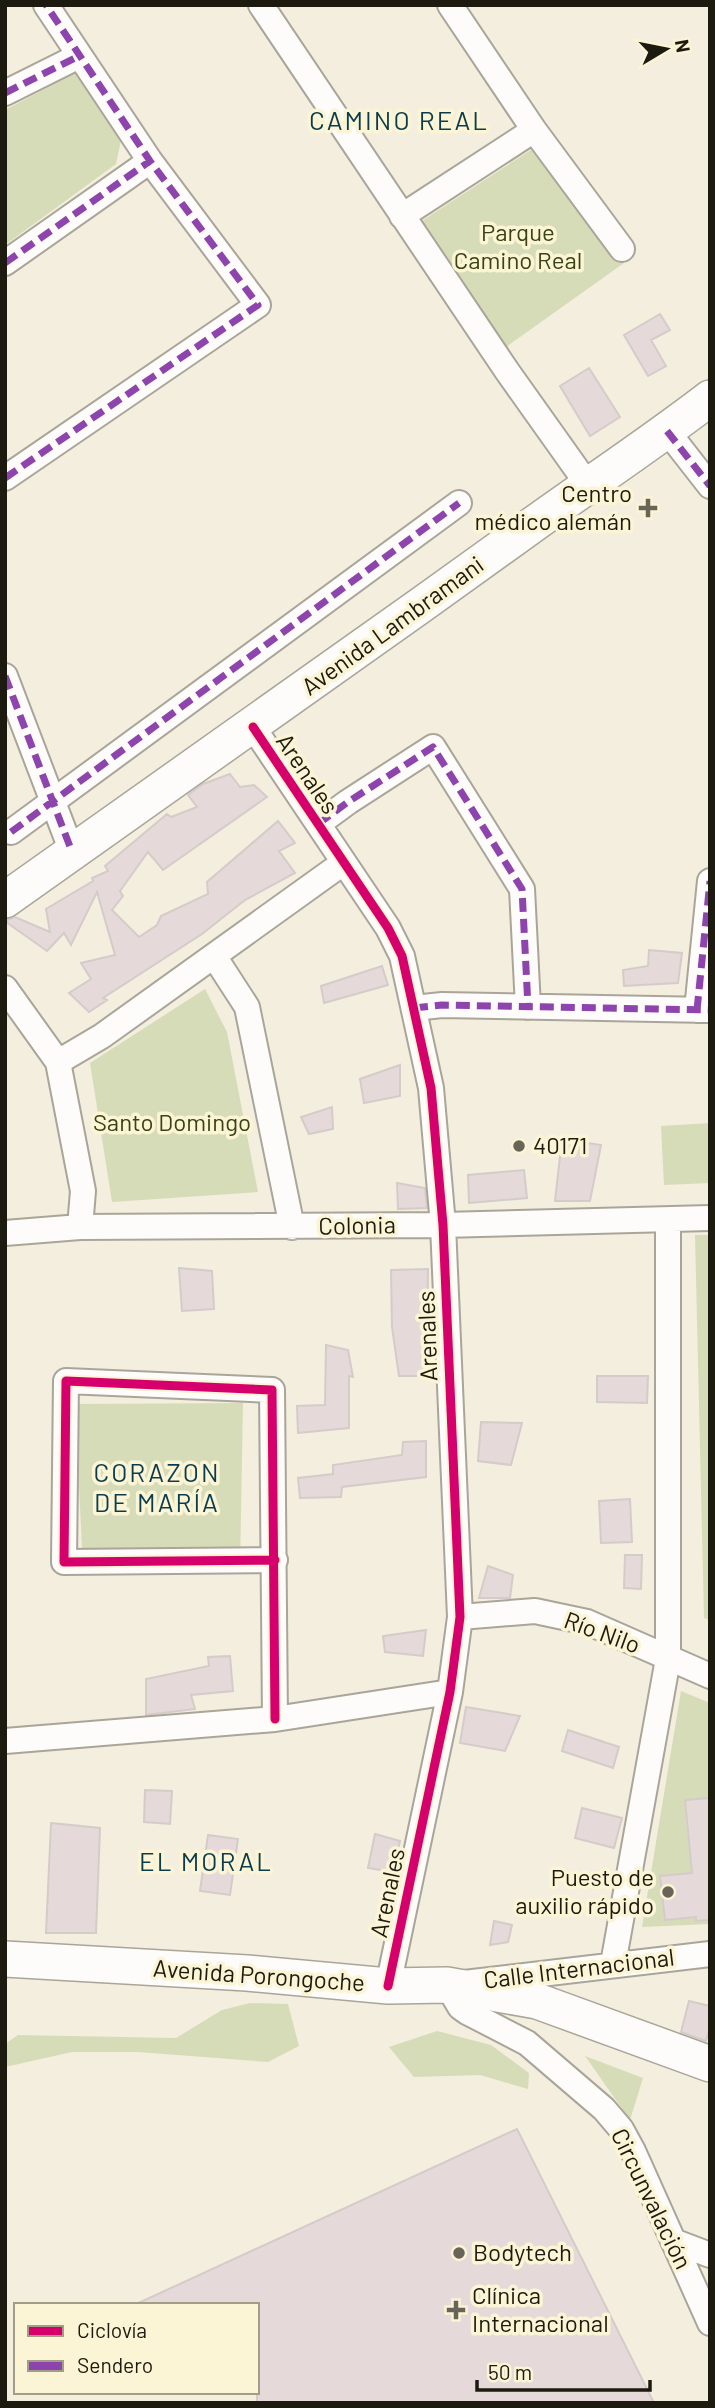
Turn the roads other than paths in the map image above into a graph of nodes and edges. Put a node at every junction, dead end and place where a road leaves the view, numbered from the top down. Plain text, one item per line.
1 (46, 5) edge
2 (261, 5) edge
3 (450, 5) edge
4 (79, 56) junction
5 (5, 93) edge
6 (534, 130) junction
7 (150, 161) junction
8 (402, 216) junction
9 (622, 249) dead end
10 (5, 263) edge
11 (710, 398) edge
12 (667, 431) junction
13 (8, 470) edge
14 (588, 485) junction
15 (710, 485) edge
16 (459, 503) dead end
17 (5, 676) edge
18 (253, 727) junction
19 (51, 803) junction
20 (318, 824) junction
21 (11, 832) dead end
22 (72, 852) junction
23 (343, 863) junction
24 (710, 881) edge
25 (5, 900) edge
26 (214, 956) junction
27 (5, 988) edge
28 (528, 1007) junction
29 (414, 1008) junction
30 (704, 1010) edge
31 (58, 1062) junction
32 (710, 1218) edge
33 (668, 1221) junction
34 (443, 1225) junction
35 (80, 1227) junction
36 (292, 1227) junction
37 (5, 1233) edge
38 (275, 1560) junction
39 (460, 1617) junction
40 (668, 1659) junction
41 (704, 1674) edge
42 (450, 1692) junction
43 (275, 1719) junction
44 (5, 1741) edge
45 (710, 1954) edge
46 (5, 1959) edge
47 (613, 1964) junction
48 (447, 1985) junction
49 (388, 1986) junction
50 (710, 2064) edge
51 (673, 2241) junction
52 (710, 2255) edge
53 (710, 2323) edge

1 - 4 street
2 - 8 street
3 - 6 street
4 - 5 street
4 - 7 street
6 - 8 street
6 - 9 street
7 - 10 street
7 - 13 street
8 - 14 street
11 - 12 main road, Avenida Lambramani
12 - 14 main road, Avenida Lambramani
12 - 15 street
14 - 18 main road, Avenida Lambramani
16 - 19 street
17 - 19 street
18 - 20 street, Arenales
18 - 22 main road, Avenida Lambramani
19 - 21 street
19 - 22 street
20 - 23 street, Arenales
20 - 28 street
22 - 25 main road, Avenida Lambramani
23 - 26 street
23 - 29 street, Arenales
24 - 30 street
26 - 31 street
26 - 36 street
27 - 31 street
28 - 29 street
28 - 30 street
29 - 34 street, Arenales
31 - 35 street
32 - 33 street, Colonia
33 - 34 street, Colonia
33 - 40 street
34 - 36 street, Colonia
34 - 39 street, Arenales
35 - 36 street, Colonia
35 - 37 street, Colonia
38 - 38 street
38 - 43 street
39 - 40 street, Río Nilo
39 - 42 street, Arenales
40 - 41 street, Río Nilo
40 - 47 street
42 - 43 street
42 - 49 street, Arenales
43 - 44 street
45 - 47 street, Calle Internacional
46 - 49 main road, Avenida Porongoche
47 - 48 street, Calle Internacional
48 - 49 main road, Avenida Porongoche
48 - 50 main road, Avenida Porongoche
48 - 51 street, Circunvalación
51 - 52 street
51 - 53 street, Circunvalación

